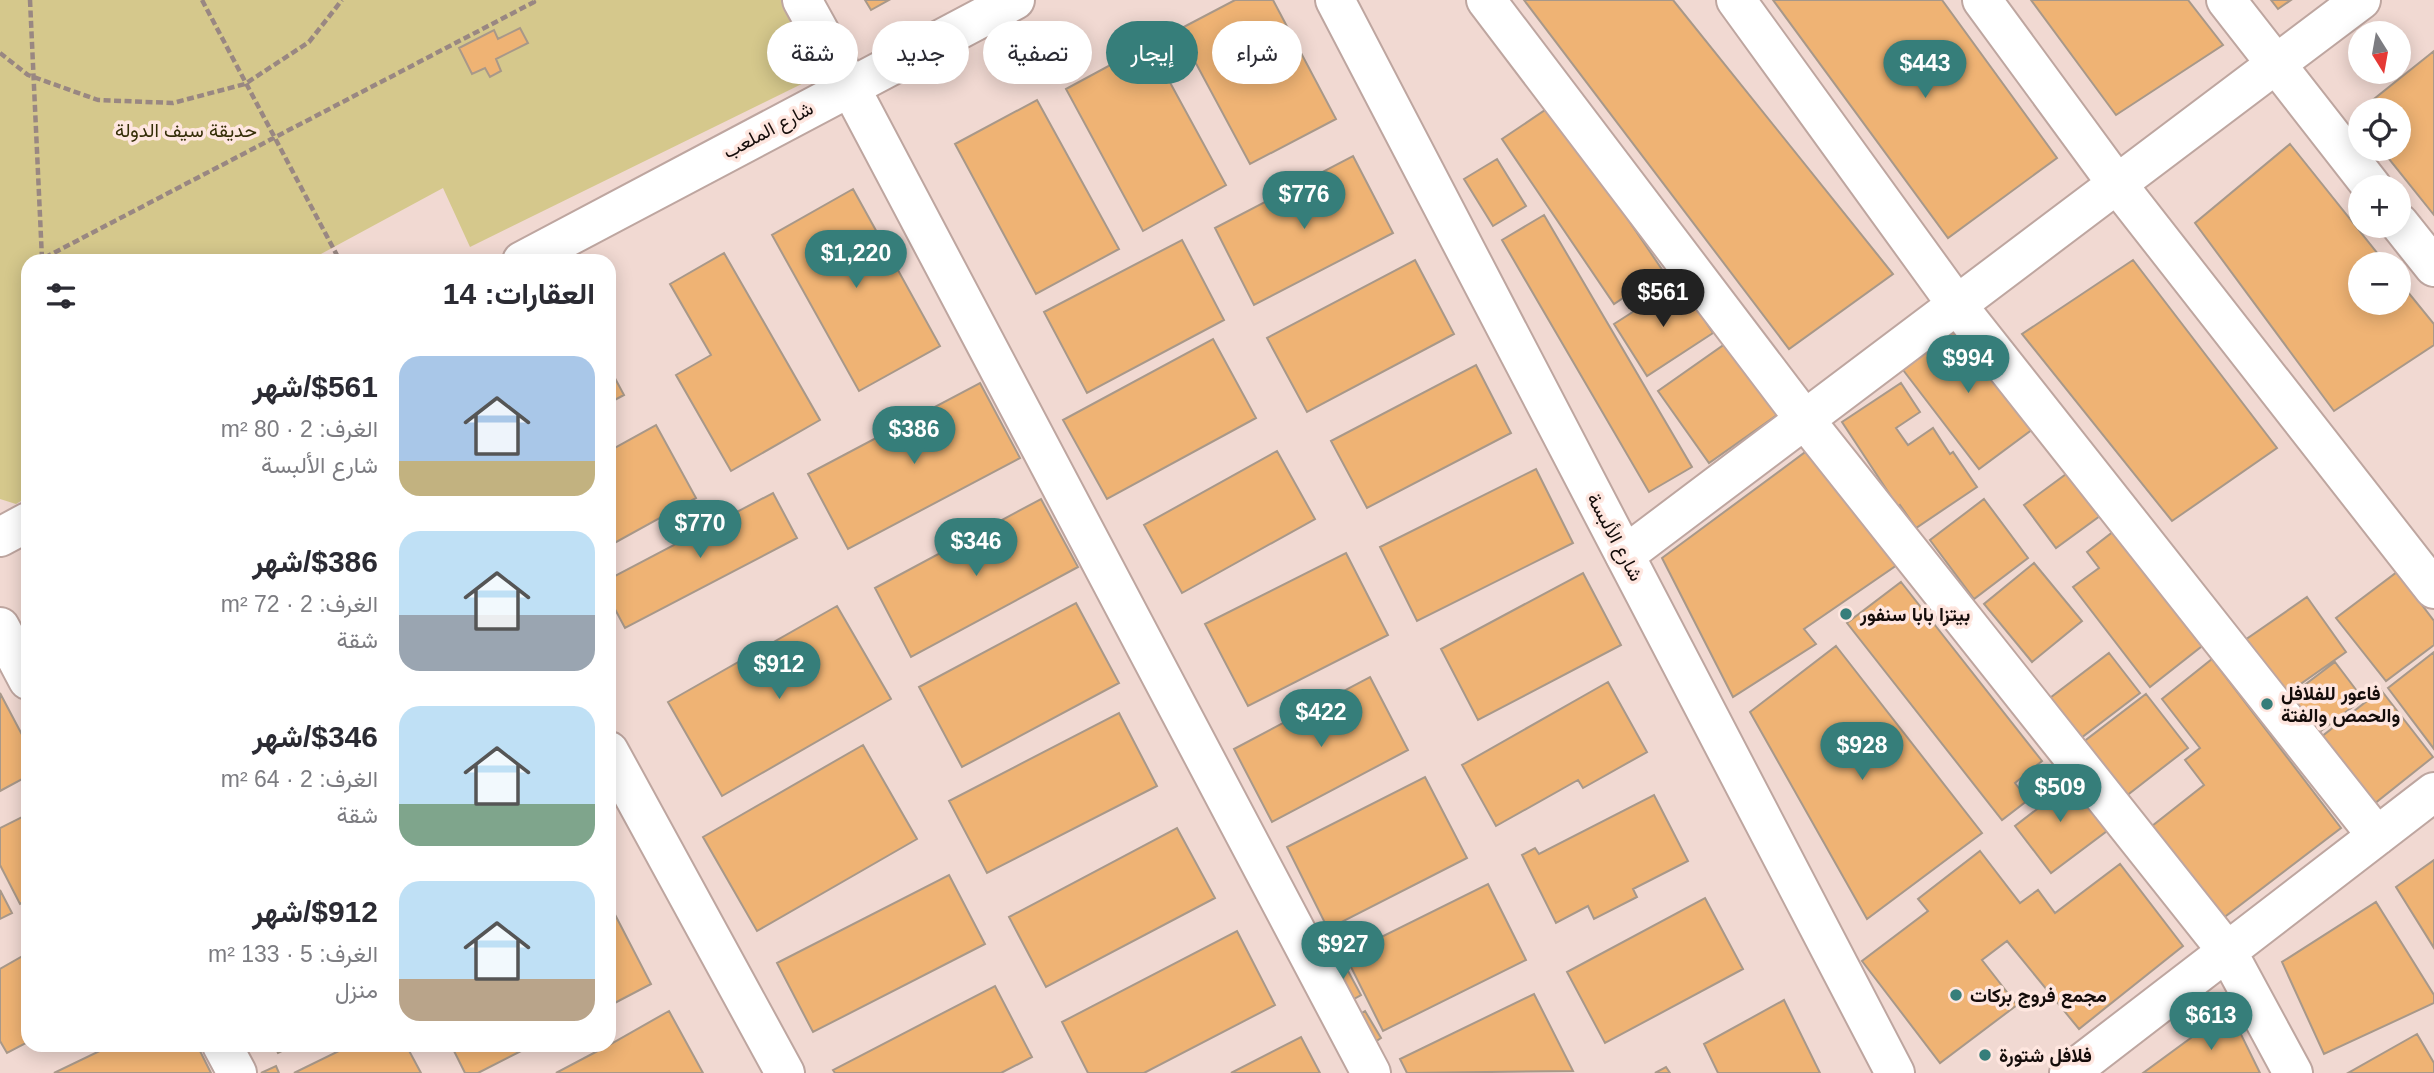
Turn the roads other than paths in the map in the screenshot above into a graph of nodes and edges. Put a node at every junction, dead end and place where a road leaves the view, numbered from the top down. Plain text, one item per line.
1 (802, 0) edge
2 (1015, 0) edge
3 (1335, 0) edge
4 (1486, 0) edge
5 (1736, 0) edge
6 (1982, 0) edge
7 (2226, 0) edge
8 (2361, 0) edge
9 (2276, 64) junction
10 (850, 87) junction
11 (2363, 175) edge
12 (2117, 184) junction
13 (2411, 238) edge
14 (535, 254) edge
15 (2434, 267) edge
16 (1957, 305) junction
17 (1805, 420) junction
18 (21, 526) edge
19 (0, 537) edge
20 (1625, 555) junction
21 (2434, 589) edge
22 (0, 627) edge
23 (21, 667) edge
24 (616, 764) edge
25 (2434, 792) edge
26 (2377, 836) junction
27 (2227, 951) junction
28 (226, 1052) edge
29 (237, 1073) edge
30 (785, 1073) edge
31 (1371, 1073) edge
32 (1895, 1073) edge
33 (2069, 1073) edge
34 (2292, 1073) edge

1 - 10 street
2 - 10 street, شارع الملعب
3 - 20 street, شارع الألبسة
4 - 17 street
5 - 16 street
6 - 12 street
7 - 9 street
8 - 9 street
9 - 11 street
9 - 12 street
10 - 14 street, شارع الملعب
10 - 31 street
12 - 16 street
12 - 21 street
13 - 15 street
16 - 17 street
16 - 26 street
17 - 20 street
17 - 27 street
18 - 19 street
20 - 32 street, شارع الألبسة
22 - 23 street
24 - 30 street
25 - 26 street
26 - 27 street
27 - 33 street
27 - 34 street
28 - 29 street

